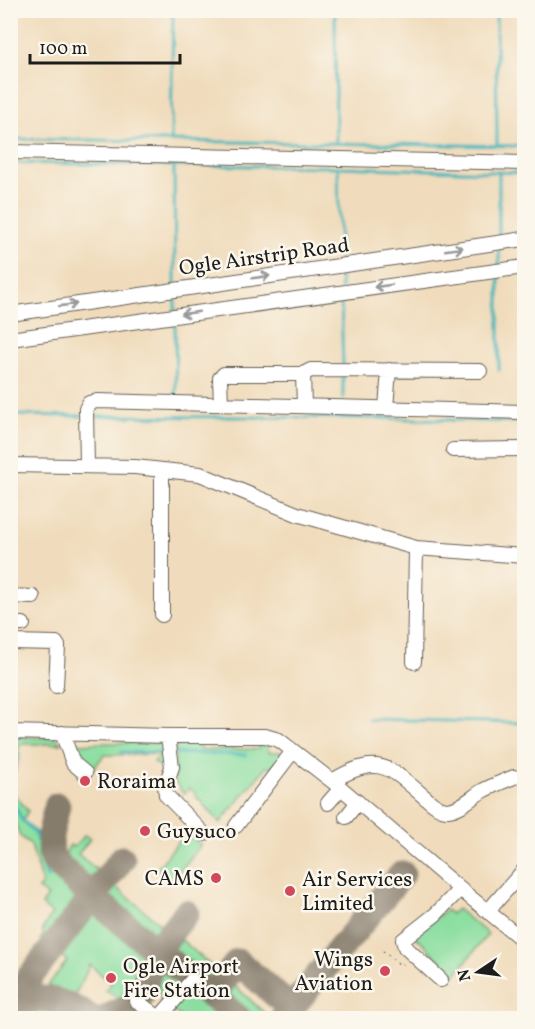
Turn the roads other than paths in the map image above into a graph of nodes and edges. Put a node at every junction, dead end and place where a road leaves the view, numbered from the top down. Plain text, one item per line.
1 (10, 152) edge
2 (525, 163) edge
3 (525, 239) edge
4 (525, 267) edge
5 (13, 312) edge
6 (11, 339) edge
7 (389, 370) junction
8 (480, 370) dead end
9 (303, 374) junction
10 (221, 404) junction
11 (304, 406) junction
12 (386, 408) junction
13 (525, 412) edge
14 (525, 449) edge
15 (453, 450) dead end
16 (10, 465) edge
17 (87, 466) junction
18 (162, 470) junction
19 (416, 548) junction
20 (525, 556) edge
21 (10, 596) edge
22 (33, 597) dead end
23 (162, 615) dead end
24 (10, 642) edge
25 (414, 662) dead end
26 (56, 686) dead end
27 (10, 732) edge
28 (62, 733) junction
29 (169, 741) junction
30 (292, 751) junction
31 (85, 773) dead end
32 (514, 777) dead end
33 (337, 784) junction
34 (358, 802) junction
35 (328, 803) dead end
36 (346, 817) dead end
37 (236, 826) dead end
38 (204, 834) dead end
39 (525, 870) edge
40 (460, 889) junction
41 (488, 911) junction
42 (525, 941) edge
43 (192, 980) dead end
44 (441, 980) dead end
45 (137, 1001) dead end
46 (159, 1018) edge

1 - 2 street
5 -> 3 street, Ogle Airstrip Road
4 -> 6 street
7 - 8 street
7 - 9 street
7 - 12 street
9 - 10 street
9 - 11 street
10 - 11 street
10 - 17 street
11 - 12 street
12 - 13 street
14 - 15 street
16 - 17 street
17 - 18 street
18 - 19 street
18 - 23 street
19 - 20 street
19 - 25 street
21 - 22 street
24 - 26 street
27 - 28 street
28 - 29 street
28 - 31 street
29 - 30 street
29 - 38 street
30 - 33 street
30 - 37 street
32 - 33 street
33 - 34 street
33 - 35 street
34 - 36 street
34 - 40 street
39 - 41 street
40 - 41 street
40 - 44 street
41 - 42 street
43 - 46 street
45 - 46 street

